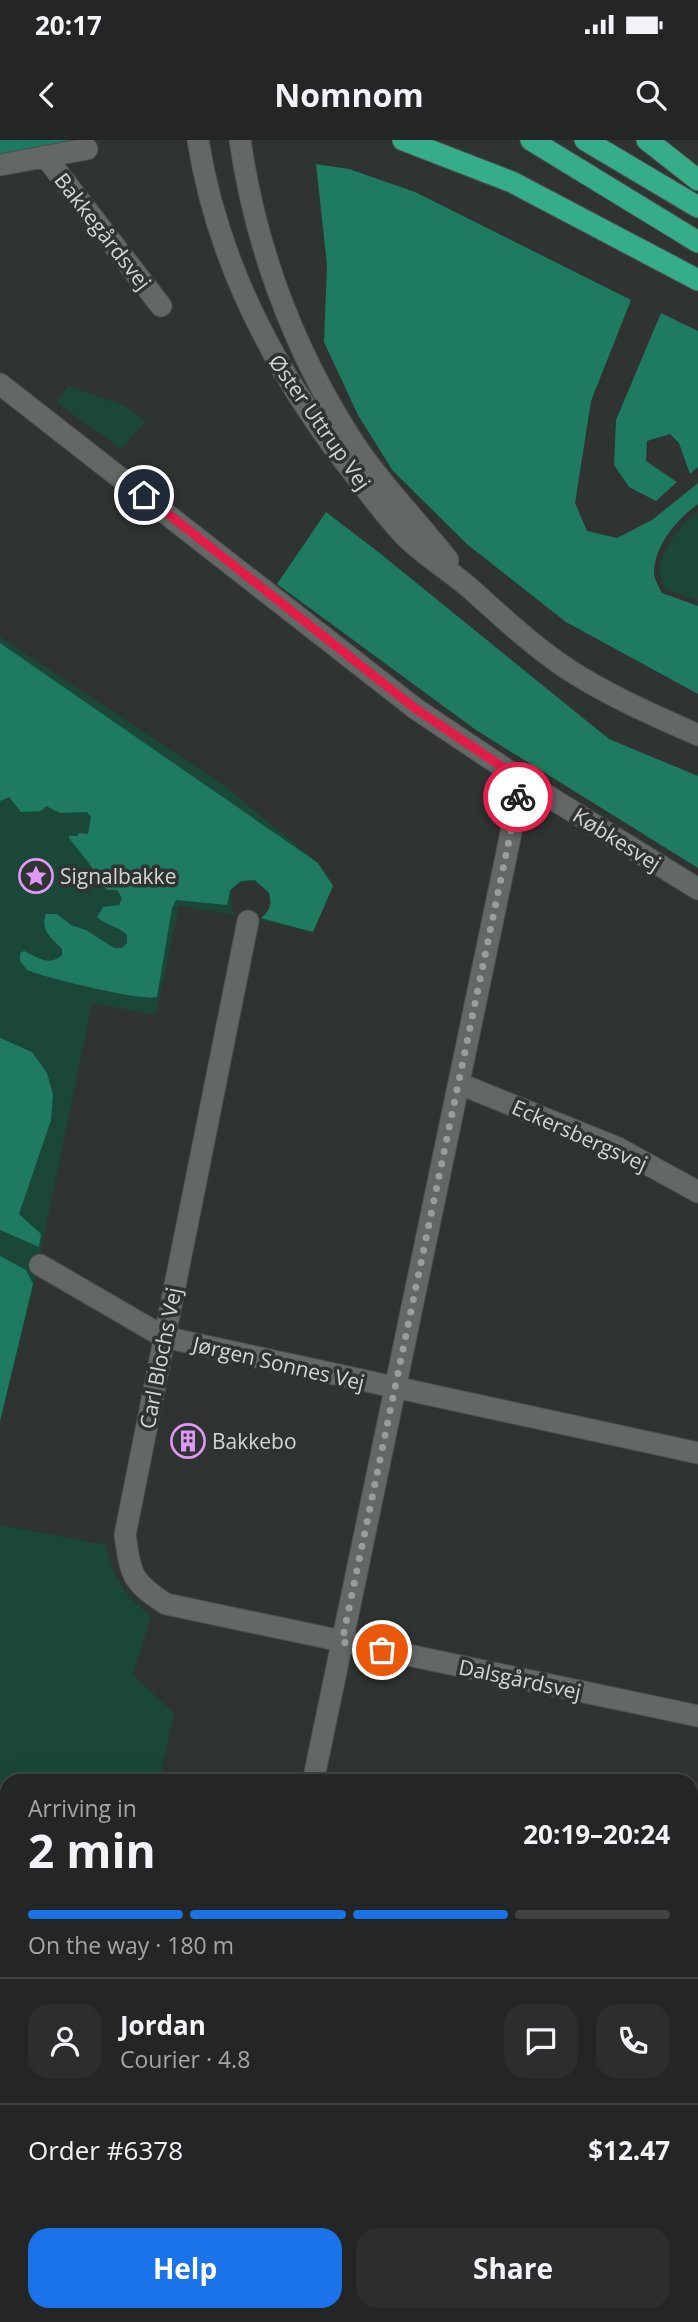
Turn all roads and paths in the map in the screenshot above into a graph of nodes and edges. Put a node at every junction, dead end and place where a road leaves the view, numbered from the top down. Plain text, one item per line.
1 (198, 140) edge
2 (240, 140) edge
3 (402, 140) edge
4 (531, 140) edge
5 (585, 140) edge
6 (647, 140) edge
7 (87, 149) dead end
8 (45, 156) junction
9 (0, 165) edge
10 (698, 180) edge
11 (698, 207) edge
12 (698, 242) edge
13 (698, 279) edge
14 (161, 306) dead end
15 (0, 384) edge
16 (471, 589) junction
17 (698, 735) edge
18 (522, 780) junction
19 (698, 889) edge
20 (248, 921) dead end
21 (460, 1084) junction
22 (698, 1192) edge
23 (40, 1265) dead end
24 (164, 1337) junction
25 (396, 1389) junction
26 (698, 1453) edge
27 (342, 1642) junction
28 (698, 1716) edge
29 (315, 1774) edge

1 - 16 street, Øster Uttrup Vej
2 - 16 street, Øster Uttrup Vej
3 - 13 highway
4 - 12 highway
5 - 11 highway
6 - 10 highway
7 - 8 street, Bakkegårdsvej
8 - 9 street, Bakkegårdsvej
8 - 14 street, Bakkegårdsvej
15 - 18 street, Købkesvej
16 - 17 street, Øster Uttrup Vej
18 - 19 street, Købkesvej
18 - 21 street
20 - 24 street, Carl Blochs Vej
21 - 22 street, Eckersbergsvej
21 - 25 street
23 - 24 street, Jørgen Sonnes Vej
24 - 25 street, Jørgen Sonnes Vej
24 - 27 street, Carl Blochs Vej
25 - 26 street, Jørgen Sonnes Vej
25 - 27 street
27 - 28 street, Dalsgårdsvej
27 - 29 street

